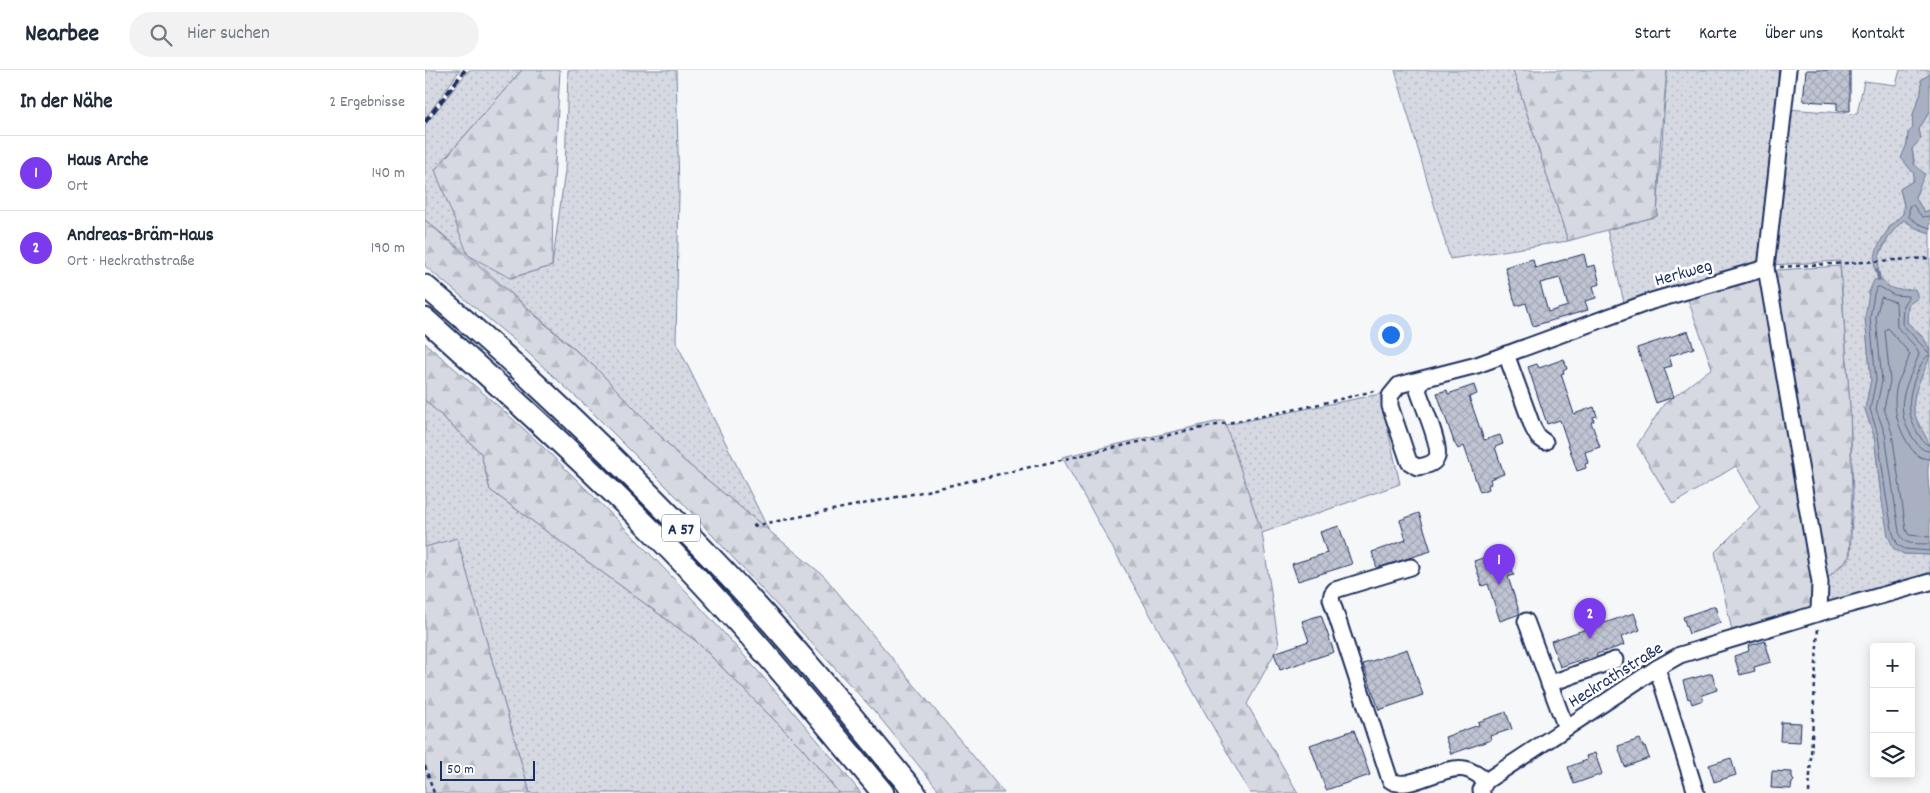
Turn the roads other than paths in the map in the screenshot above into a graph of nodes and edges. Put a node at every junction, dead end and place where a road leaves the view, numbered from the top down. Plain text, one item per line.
1 (1788, 70) edge
2 (1766, 268) junction
3 (425, 286) edge
4 (425, 319) edge
5 (1506, 354) junction
6 (1423, 379) junction
7 (1545, 442) dead end
8 (1411, 566) dead end
9 (1930, 582) edge
10 (1819, 613) junction
11 (1526, 621) dead end
12 (1615, 660) dead end
13 (1657, 668) junction
14 (1549, 684) junction
15 (1566, 728) junction
16 (1484, 787) edge
17 (883, 793) edge
18 (915, 793) edge
19 (1696, 793) edge

1 - 2 street
2 - 5 street, Herkweg
2 - 10 street
3 - 18 highway, A 57
4 - 17 highway, A 57
5 - 6 street, Herkweg
5 - 7 street
6 - 6 street, Herkweg
8 - 16 street
9 - 10 street, Heckrathstraße
10 - 13 street, Heckrathstraße
11 - 14 street
12 - 14 street
13 - 15 street, Heckrathstraße
13 - 19 street
14 - 15 street
15 - 16 street, Heckrathstraße

